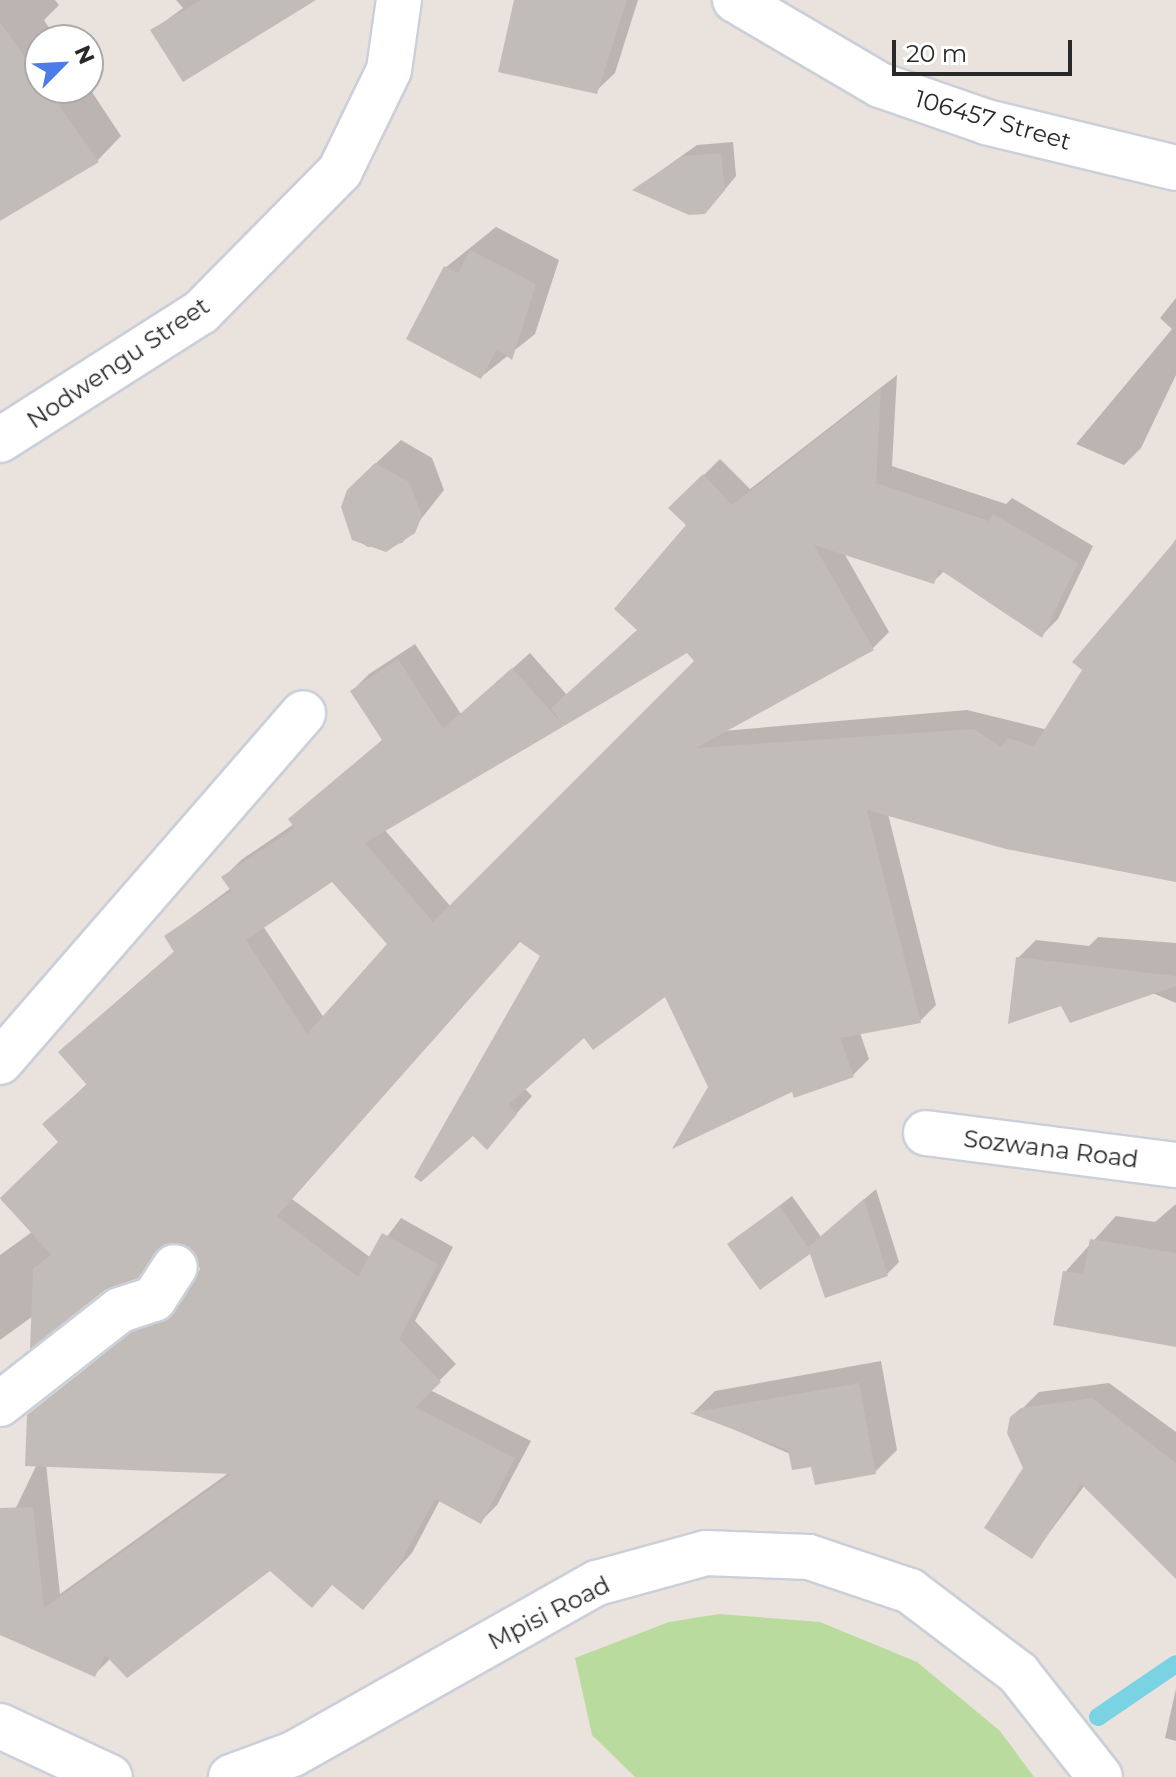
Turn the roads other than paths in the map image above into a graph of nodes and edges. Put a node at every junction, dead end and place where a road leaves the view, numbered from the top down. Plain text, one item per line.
1 (399, 0) edge
2 (735, 0) edge
3 (1176, 168) edge
4 (0, 440) edge
5 (303, 713) dead end
6 (0, 1062) edge
7 (926, 1133) dead end
8 (1176, 1165) edge
9 (175, 1267) dead end
10 (0, 1404) edge
11 (0, 1726) edge
12 (110, 1777) edge
13 (231, 1777) edge
14 (1100, 1777) edge

1 - 4 street, Nodwengu Street
2 - 3 street, 106457 Street
5 - 6 street
7 - 8 street, Sozwana Road
9 - 10 street
11 - 12 street
13 - 14 street, Mpisi Road

